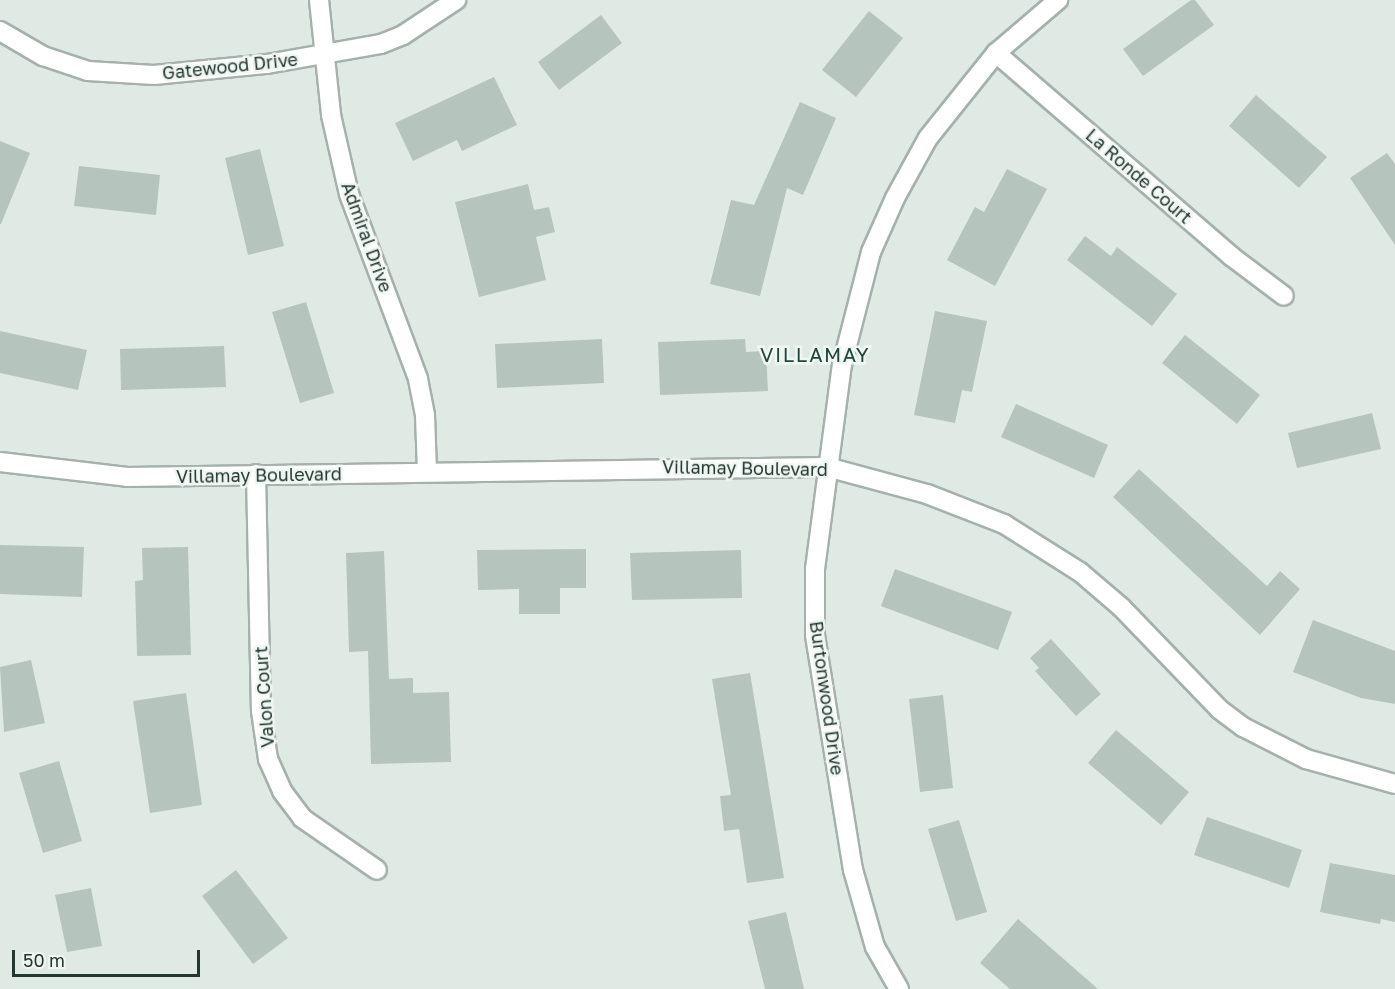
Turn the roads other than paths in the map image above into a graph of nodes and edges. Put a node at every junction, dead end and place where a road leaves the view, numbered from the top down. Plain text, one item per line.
1 (319, 0) edge
2 (456, 0) edge
3 (1058, 0) edge
4 (0, 31) edge
5 (996, 53) junction
6 (324, 54) junction
7 (1284, 296) dead end
8 (0, 462) edge
9 (827, 467) junction
10 (427, 471) junction
11 (256, 474) junction
12 (1395, 784) edge
13 (377, 870) dead end
14 (899, 989) edge

1 - 6 street, Admiral Drive
2 - 6 street, Gatewood Drive
3 - 5 street, Burtonwood Drive
4 - 6 street, Gatewood Drive
5 - 7 street, La Ronde Court
5 - 9 street, Burtonwood Drive
6 - 10 street, Admiral Drive
8 - 11 street, Villamay Boulevard
9 - 10 street, Villamay Boulevard
9 - 12 street, Villamay Boulevard
9 - 14 street, Burtonwood Drive
10 - 11 street, Villamay Boulevard
11 - 13 street, Valon Court

